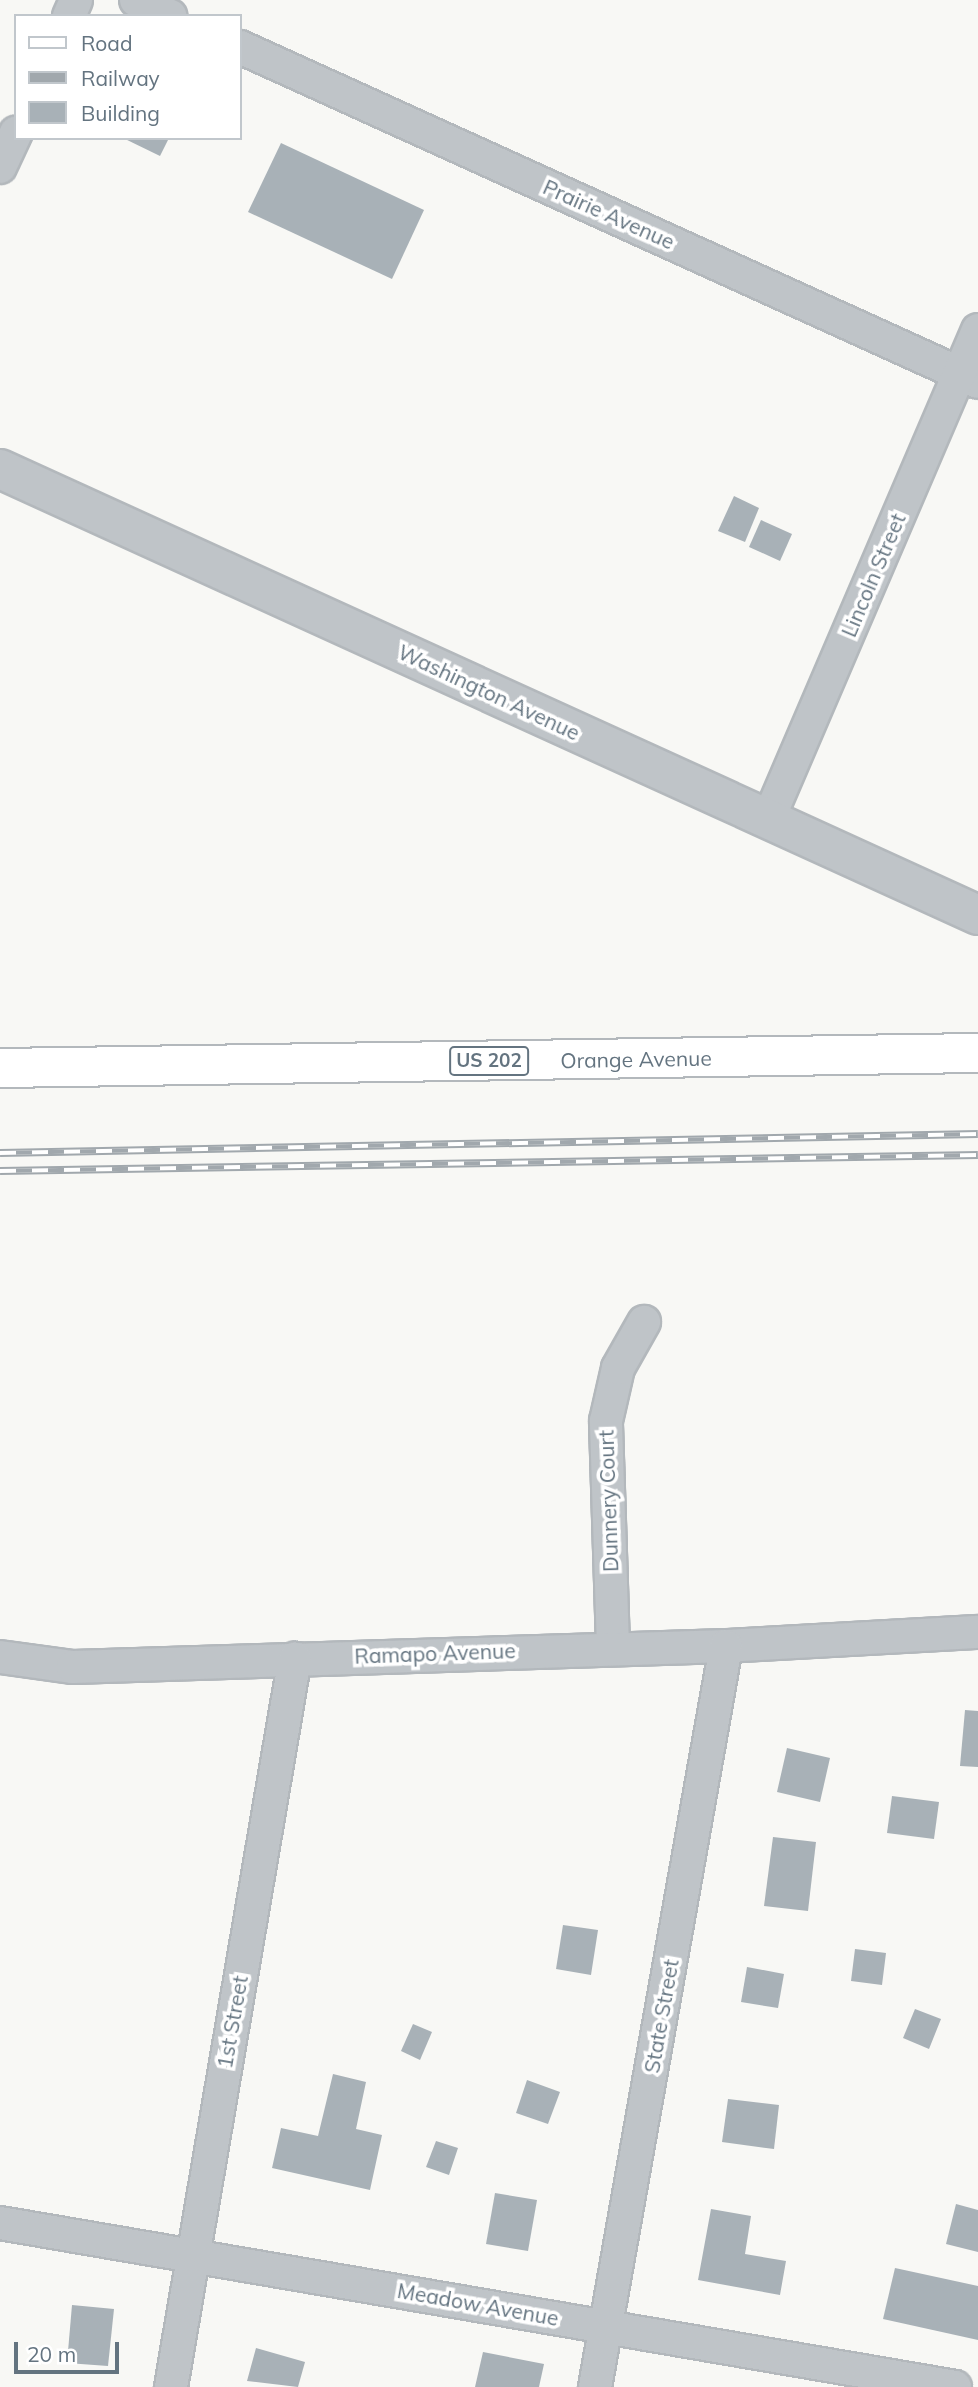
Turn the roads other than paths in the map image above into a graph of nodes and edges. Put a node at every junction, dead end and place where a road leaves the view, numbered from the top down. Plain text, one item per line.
1 (136, 0) edge
2 (167, 14) edge
3 (242, 48) edge
4 (14, 137) edge
5 (0, 167) edge
6 (978, 330) edge
7 (969, 377) edge
8 (0, 469) edge
9 (768, 820) junction
10 (978, 915) edge
11 (978, 1053) edge
12 (0, 1068) edge
13 (644, 1322) dead end
14 (978, 1632) edge
15 (726, 1646) junction
16 (612, 1647) junction
17 (0, 1657) edge
18 (295, 1658) junction
19 (0, 2223) edge
20 (193, 2253) junction
21 (606, 2327) junction
22 (171, 2387) edge
23 (595, 2387) edge
24 (955, 2387) edge

1 - 2 street
3 - 7 street, Prairie Avenue
4 - 5 street
6 - 7 street, Lincoln Street
7 - 9 street, Lincoln Street
8 - 9 street, Washington Avenue
9 - 10 street, Washington Avenue
11 - 12 main road, Orange Avenue / US 202
13 - 16 street, Dunnery Court
14 - 15 street, Ramapo Avenue
15 - 16 street, Ramapo Avenue
15 - 21 street, State Street
16 - 18 street, Ramapo Avenue
17 - 18 street, Ramapo Avenue
18 - 20 street, 1st Street
19 - 20 street, Meadow Avenue
20 - 21 street, Meadow Avenue
20 - 22 street, 1st Street
21 - 23 street, State Street
21 - 24 street, Meadow Avenue

